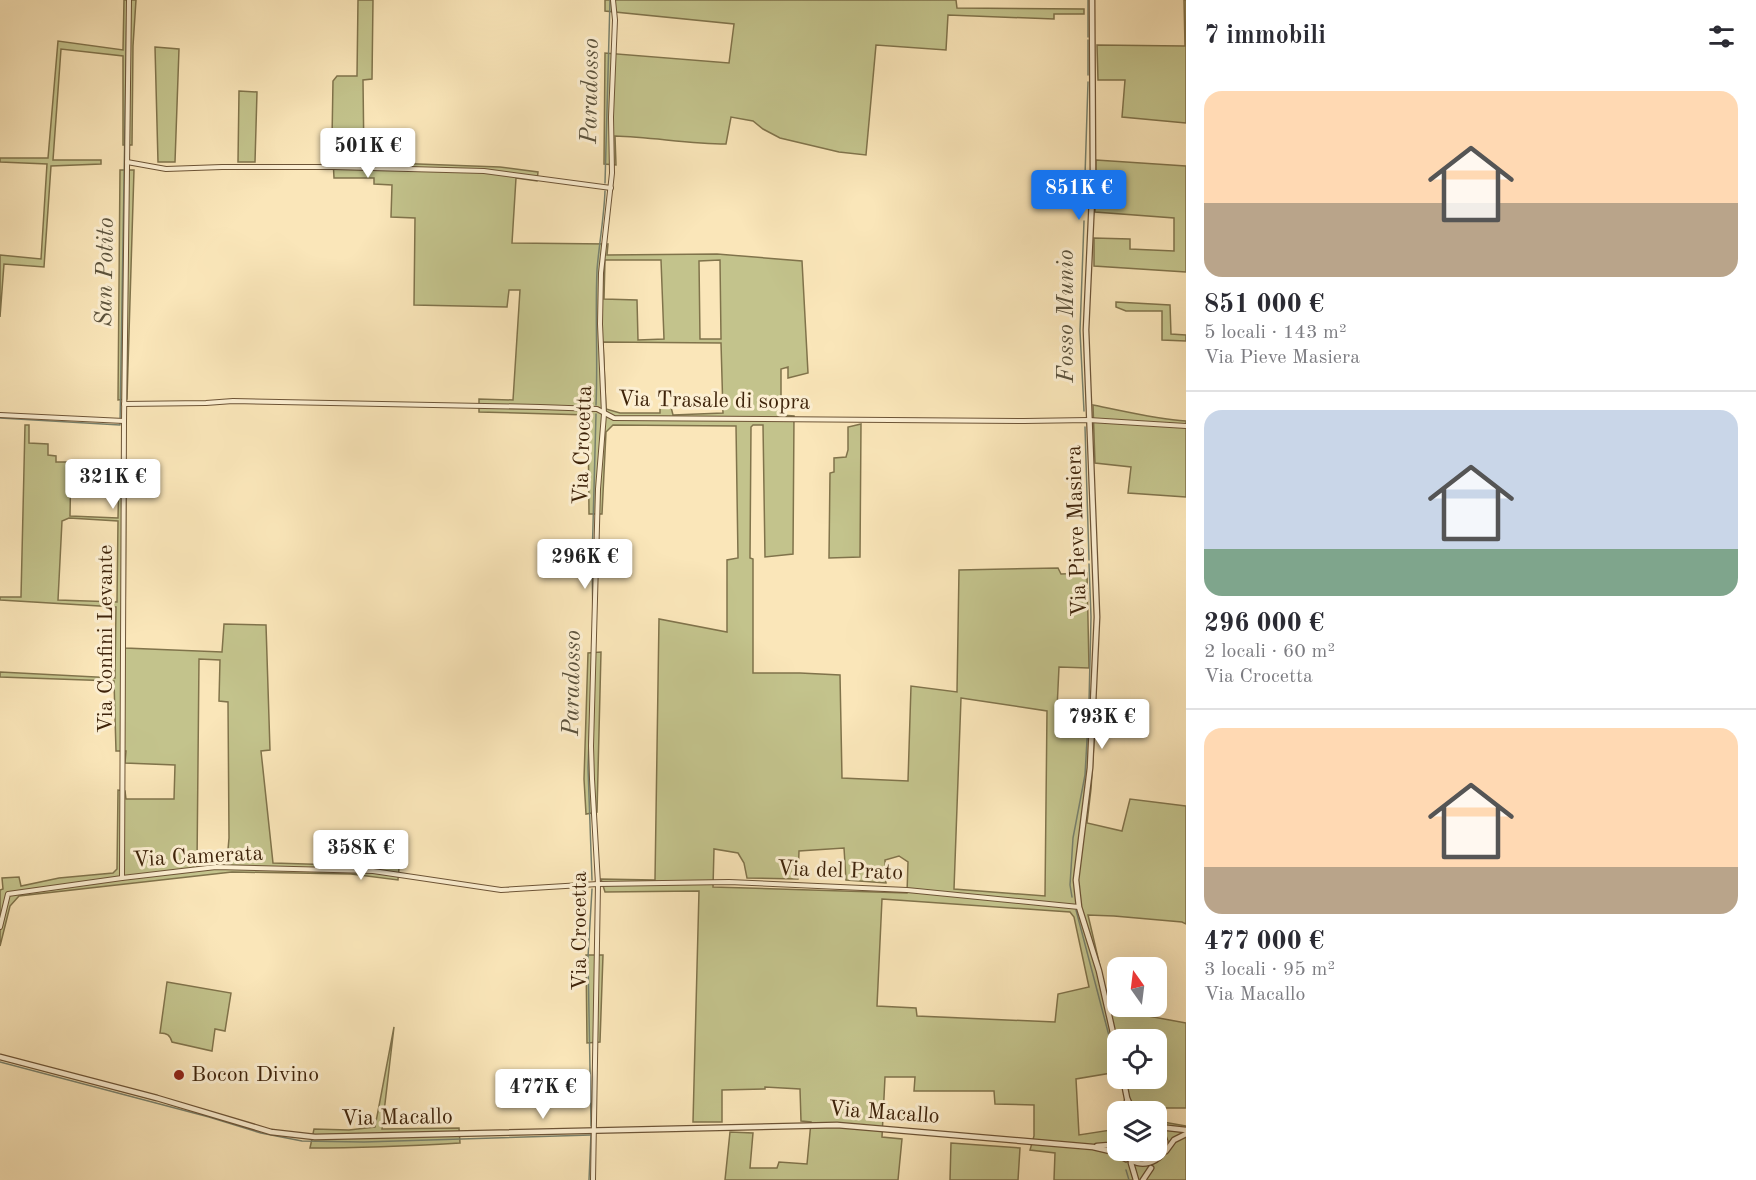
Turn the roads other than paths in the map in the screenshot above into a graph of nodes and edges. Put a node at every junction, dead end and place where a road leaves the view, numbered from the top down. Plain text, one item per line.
1 (129, 0) edge
2 (613, 0) edge
3 (1092, 0) edge
4 (127, 162) junction
5 (611, 188) junction
6 (124, 404) junction
7 (604, 414) junction
8 (0, 415) edge
9 (1089, 420) junction
10 (124, 421) junction
11 (1186, 426) edge
12 (122, 878) junction
13 (598, 884) junction
14 (1079, 906) junction
15 (0, 927) edge
16 (1112, 1029) edge
17 (0, 1057) edge
18 (1125, 1089) edge
19 (1127, 1098) junction
20 (1127, 1101) edge
21 (1128, 1101) edge
22 (1167, 1129) edge
23 (594, 1130) junction
24 (1186, 1132) edge
25 (1107, 1145) edge
26 (1093, 1147) junction
27 (1107, 1150) edge
28 (1167, 1150) edge
29 (1129, 1161) joint
30 (1159, 1161) edge
31 (1156, 1164) junction
32 (593, 1180) edge
33 (1136, 1180) edge
34 (1143, 1180) edge

1 - 4 street, Via Confini Levante
2 - 5 street, Via Crocetta
3 - 9 street, Via Pieve Masiera
4 - 5 street
4 - 6 street, Via Confini Levante
5 - 7 street, Via Crocetta
6 - 7 street, Via Trasale di sopra
6 - 10 street, Via Confini Levante
7 - 9 street, Via Trasale di sopra
7 - 13 street, Via Crocetta
8 - 10 street
9 - 11 street, Via Trasale di sopra
9 - 14 street, Via Pieve Masiera
10 - 12 street, Via Confini Levante
12 - 13 street, Via Camerata
12 - 15 street
13 - 14 street, Via del Prato
13 - 23 street, Via Crocetta
14 - 16 street, Via Pieve Masiera
17 - 23 street, Via Macallo
18 - 19 street
19 - 20 street
19 - 21 street
22 - 24 street
23 - 26 street, Via Macallo
23 - 32 street, Via Crocetta
24 - 28 street
25 - 26 street, Via Macallo
26 - 27 street, Via Macallo
29 - 31 street
29 - 33 street
30 - 31 street
31 - 34 street

